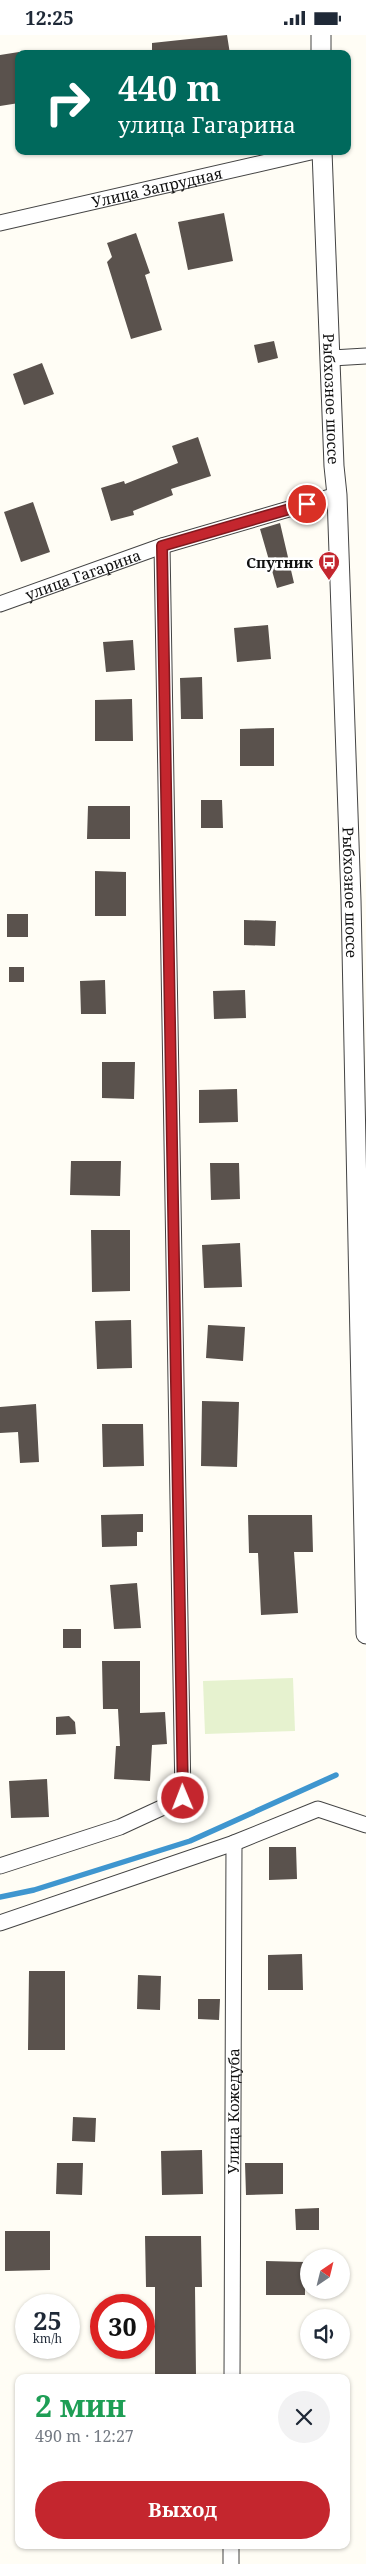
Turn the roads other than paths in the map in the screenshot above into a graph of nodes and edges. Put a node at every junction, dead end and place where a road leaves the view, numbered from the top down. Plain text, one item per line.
1 (321, 35) edge
2 (321, 50) edge
3 (298, 155) edge
4 (322, 155) edge
5 (0, 223) edge
6 (366, 356) edge
7 (332, 357) junction
8 (337, 495) junction
9 (162, 546) junction
10 (0, 605) edge
11 (366, 1634) edge
12 (366, 1825) edge
13 (234, 1843) junction
14 (0, 1867) edge
15 (0, 1923) edge
16 (232, 2374) edge
17 (231, 2549) edge
18 (231, 2564) edge

1 - 2 street
3 - 5 street, Улица Запрудная
4 - 7 street, Рыбхозное шоссе
6 - 7 street
7 - 8 street, Рыбхозное шоссе
8 - 9 street, улица Гагарина
8 - 11 street, Рыбхозное шоссе
9 - 10 street, улица Гагарина
9 - 14 street
12 - 13 street
13 - 15 street
13 - 16 street, Улица Кожедуба
17 - 18 street

